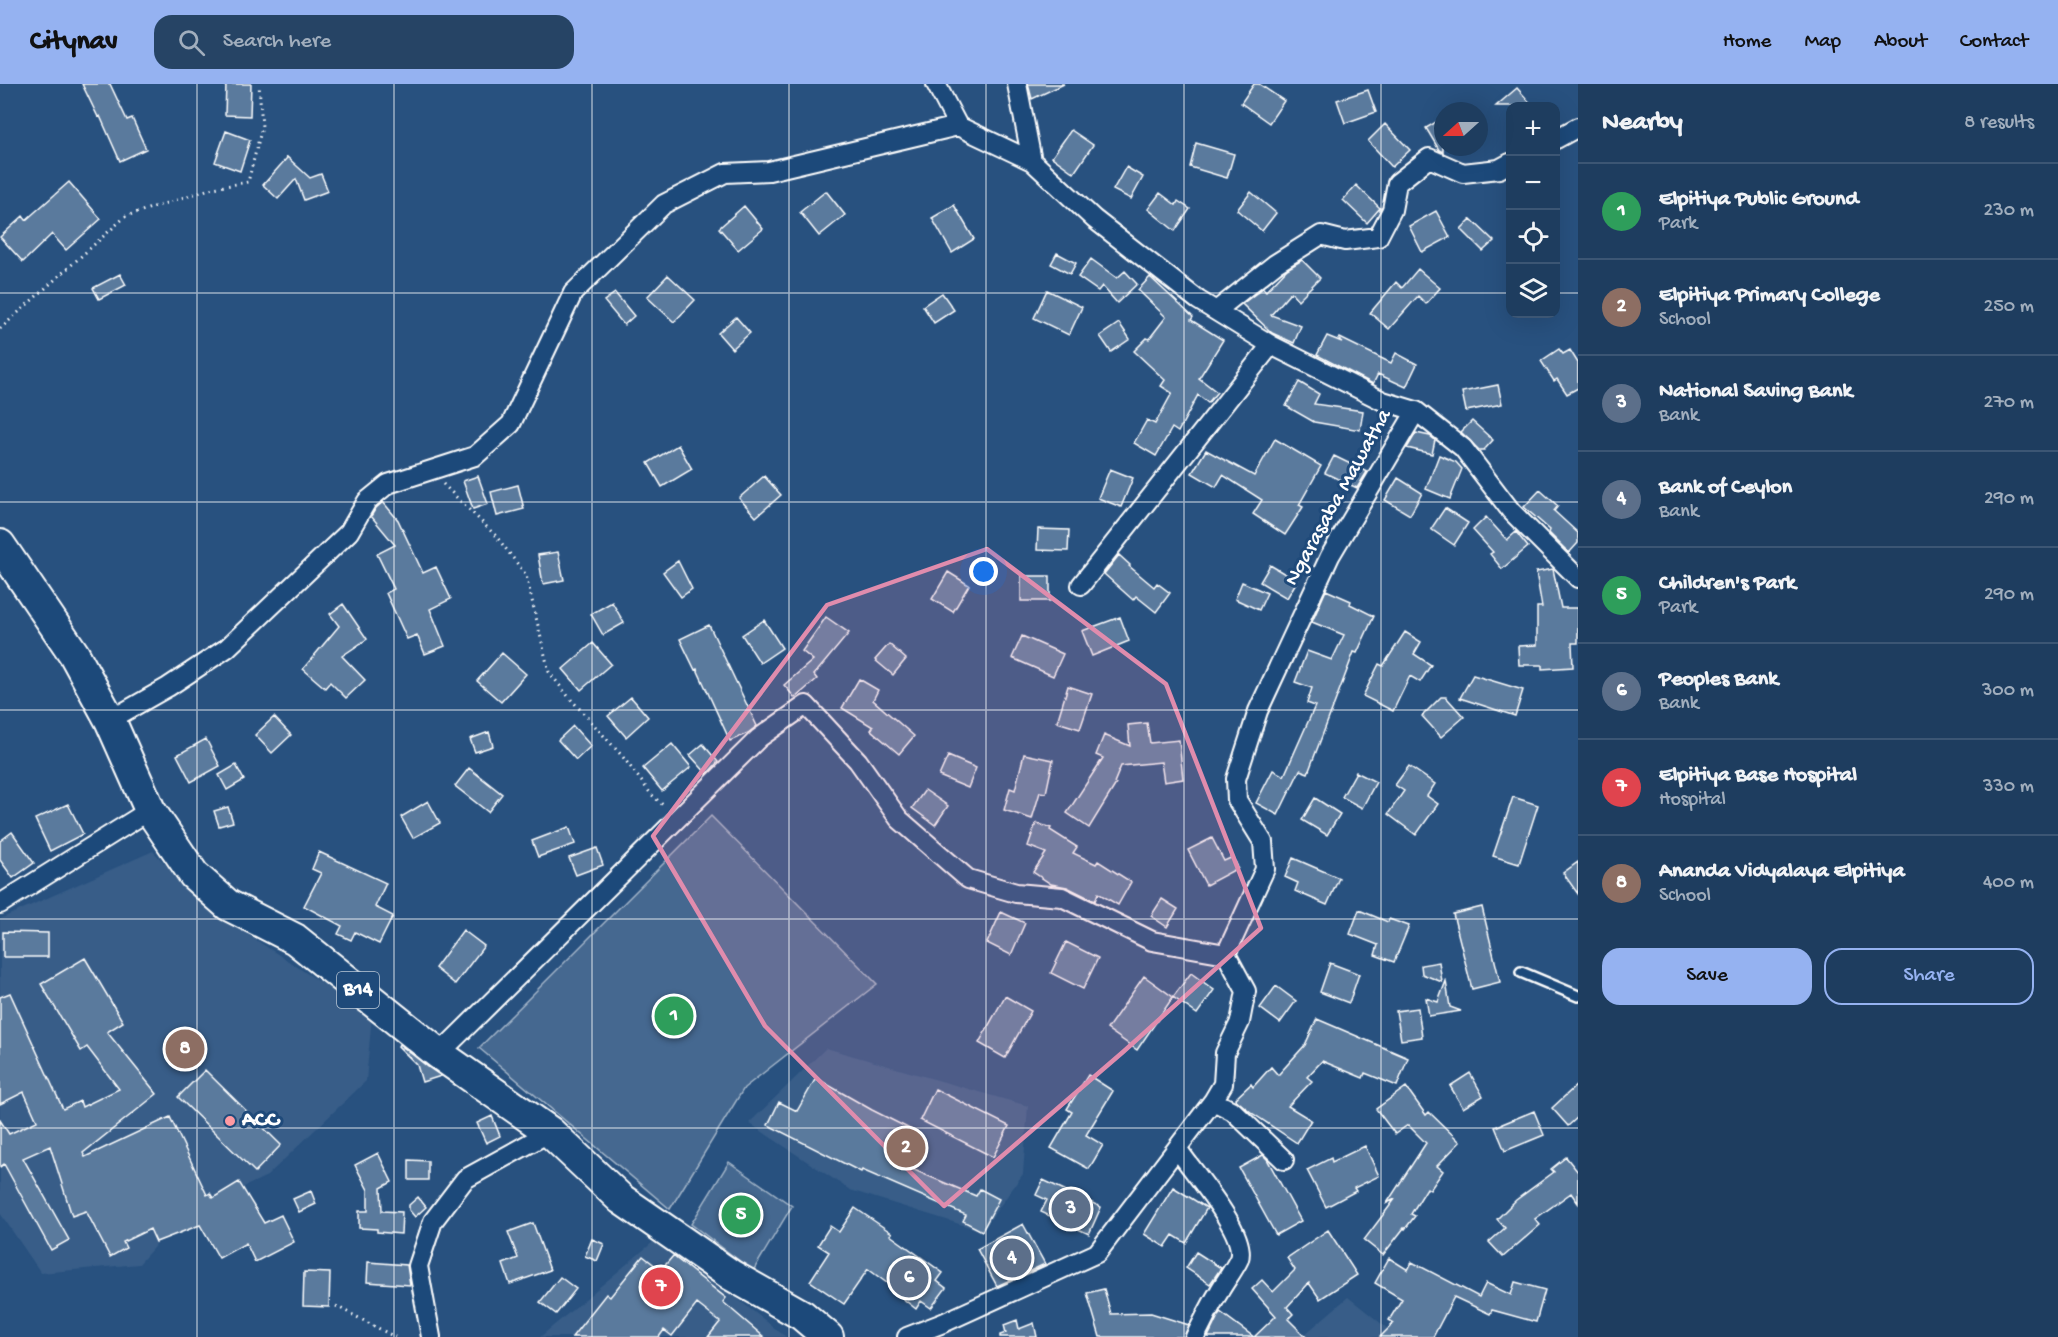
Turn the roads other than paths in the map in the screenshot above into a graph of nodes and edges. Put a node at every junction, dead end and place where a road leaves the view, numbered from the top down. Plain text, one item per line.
1 (936, 84) edge
2 (1017, 84) edge
3 (958, 126) junction
4 (1578, 127) edge
5 (1560, 137) edge
6 (1032, 161) junction
7 (1506, 166) edge
8 (1216, 311) junction
9 (1271, 345) junction
10 (1416, 411) junction
11 (0, 545) edge
12 (1578, 578) edge
13 (1081, 585) dead end
14 (110, 720) junction
15 (150, 810) junction
16 (0, 904) edge
17 (1226, 954) junction
18 (1521, 972) dead end
19 (1578, 996) edge
20 (439, 1054) junction
21 (1213, 1101) junction
22 (550, 1132) junction
23 (1177, 1148) junction
24 (1284, 1160) dead end
25 (431, 1337) edge
26 (828, 1337) edge
27 (907, 1337) edge
28 (1195, 1337) edge

1 - 3 street
2 - 6 street
3 - 6 street
3 - 14 street
4 - 5 street
6 - 8 street
7 - 8 street
8 - 9 street
9 - 10 street
9 - 13 street
10 - 12 street, Ngarasaba Mawatha
10 - 17 street, Ngarasaba Mawatha
11 - 14 main road, B14
14 - 15 main road, B14
15 - 16 street
15 - 20 main road, B14
17 - 20 street
17 - 21 street
18 - 19 lane
20 - 22 main road, B14
21 - 23 street
21 - 24 street
22 - 25 street
22 - 26 main road, B14
23 - 27 street
23 - 28 street

